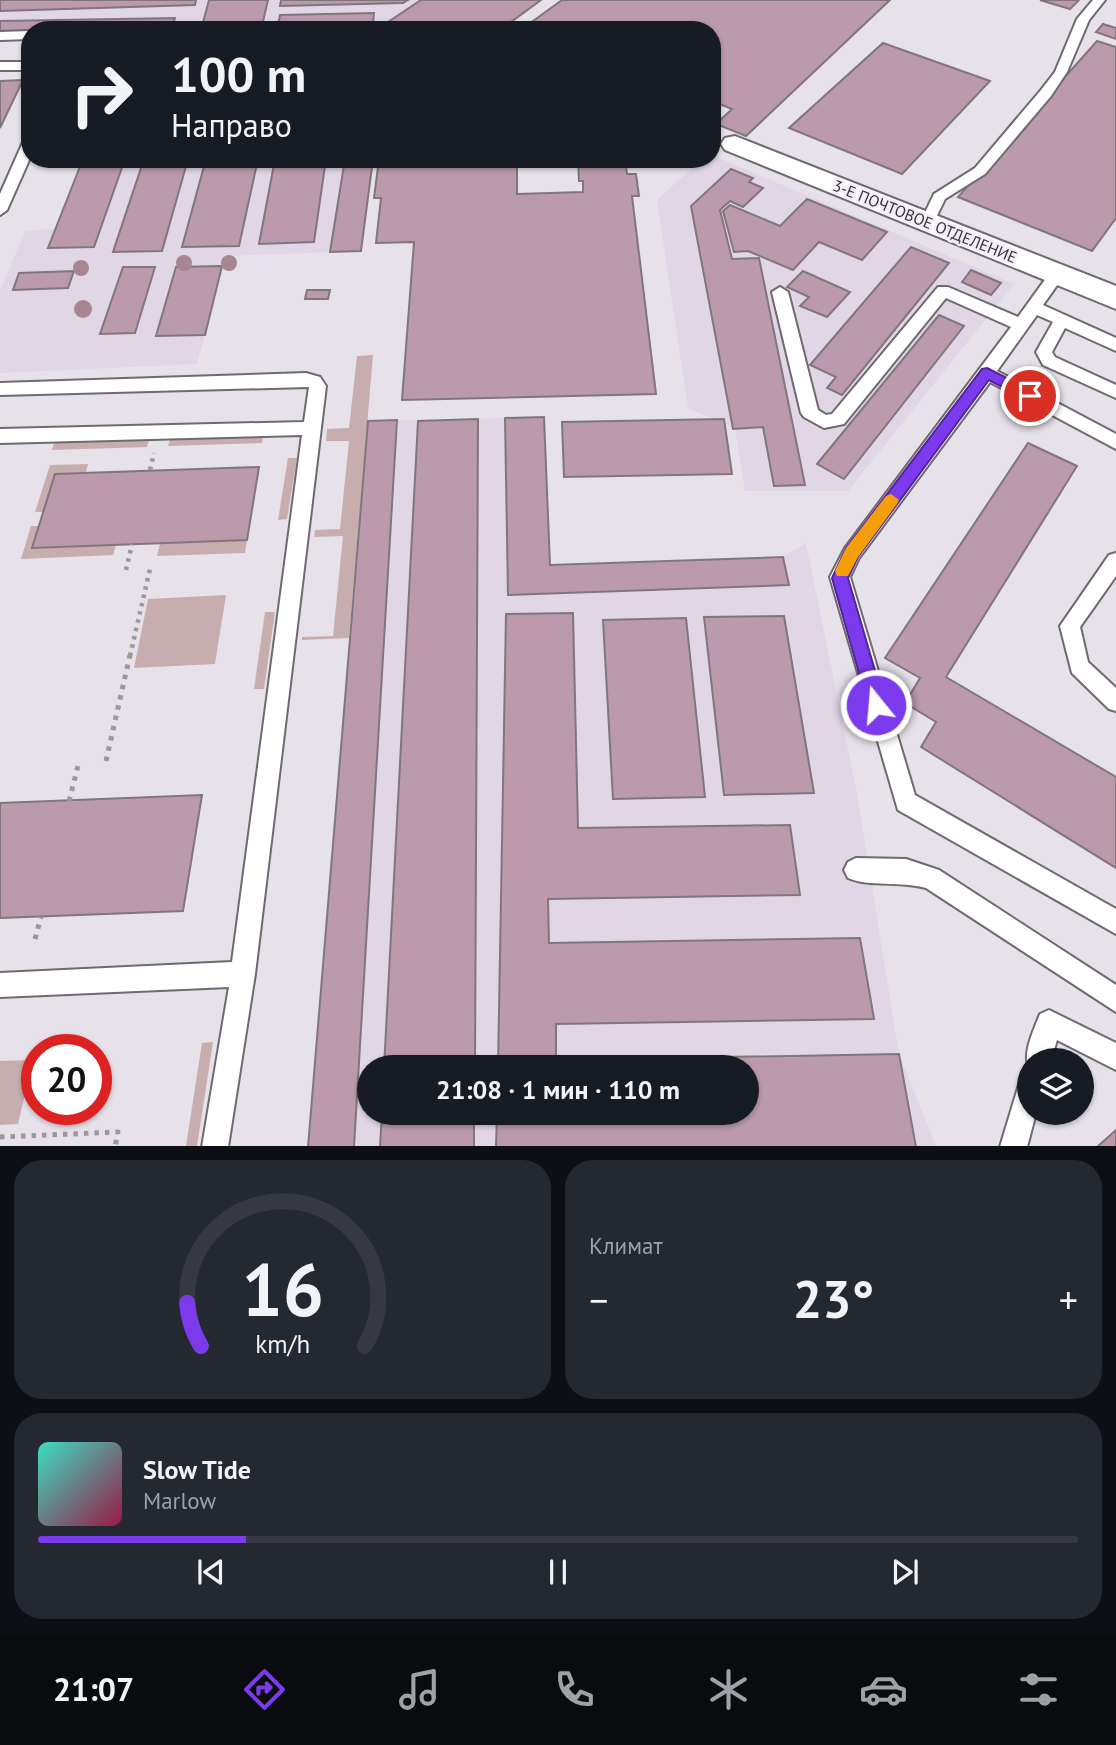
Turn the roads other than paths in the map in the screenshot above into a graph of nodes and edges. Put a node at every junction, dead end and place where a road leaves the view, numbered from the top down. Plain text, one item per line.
1 (1099, 0) edge
2 (21, 35) edge
3 (0, 36) edge
4 (0, 66) edge
5 (21, 66) edge
6 (735, 144) dead end
7 (21, 162) edge
8 (0, 210) edge
9 (928, 221) junction
10 (1056, 274) junction
11 (780, 292) dead end
12 (1116, 298) edge
13 (1034, 307) junction
14 (1062, 320) junction
15 (1021, 326) junction
16 (1116, 345) edge
17 (987, 373) junction
18 (0, 389) edge
19 (1116, 392) edge
20 (312, 428) junction
21 (0, 436) edge
22 (1116, 442) edge
23 (1116, 561) edge
24 (1116, 702) edge
25 (856, 870) dead end
26 (1116, 922) edge
27 (243, 974) junction
28 (0, 985) edge
29 (1116, 1000) edge
30 (1042, 1048) edge
31 (1116, 1057) edge
32 (1019, 1125) edge
33 (215, 1146) edge
34 (1013, 1146) edge

1 - 9 lane
2 - 3 lane
4 - 5 lane
6 - 9 street, 3-Е ПОЧТОВОЕ ОТДЕЛЕНИЕ
7 - 8 lane
9 - 10 street, 3-Е ПОЧТОВОЕ ОТДЕЛЕНИЕ
10 - 12 street, 3-Е ПОЧТОВОЕ ОТДЕЛЕНИЕ
10 - 13 lane
11 - 15 lane
13 - 14 lane
13 - 15 lane
14 - 16 lane
14 - 19 lane
15 - 17 lane
17 - 22 lane
17 - 26 lane
18 - 20 lane
20 - 21 lane
20 - 27 lane
23 - 24 lane
25 - 29 lane
27 - 28 lane
27 - 33 lane
30 - 31 lane
32 - 34 lane

